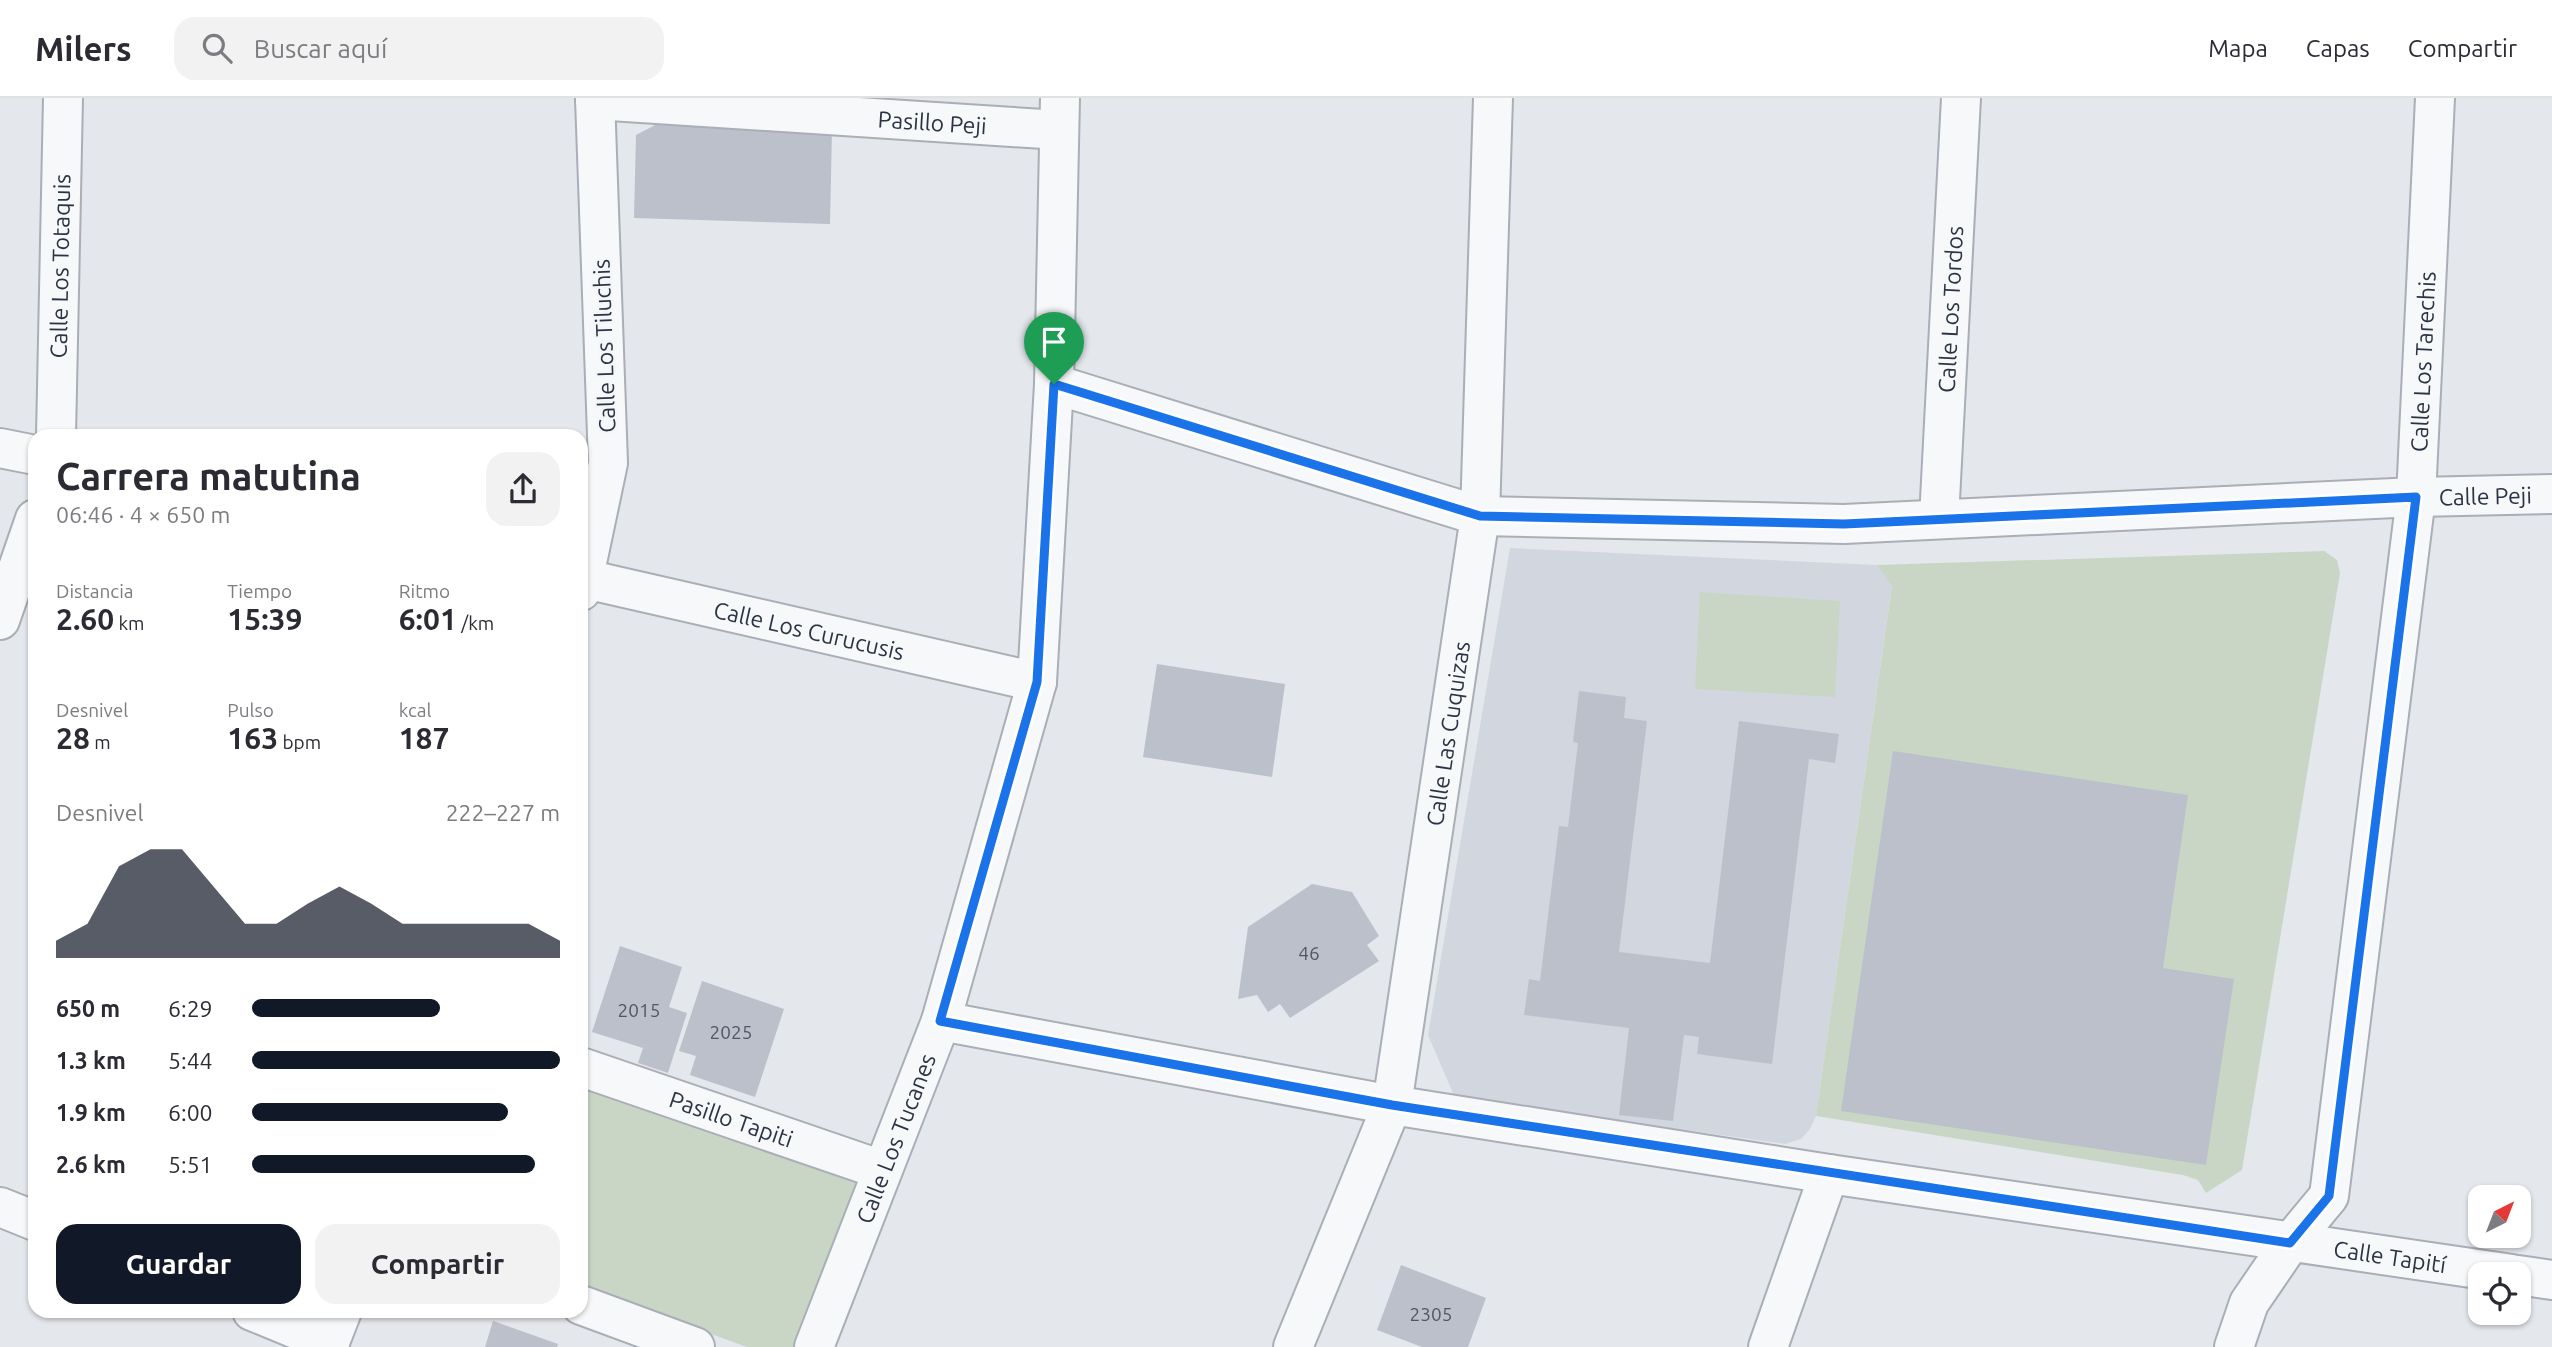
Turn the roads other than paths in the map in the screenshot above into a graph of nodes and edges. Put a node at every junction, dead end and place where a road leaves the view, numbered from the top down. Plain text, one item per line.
1 (63, 98) edge
2 (1493, 98) edge
3 (1961, 98) edge
4 (2435, 98) edge
5 (595, 99) edge
6 (1060, 114) edge
7 (1054, 384) junction
8 (56, 429) edge
9 (0, 448) edge
10 (28, 453) edge
11 (2552, 494) edge
12 (2416, 497) junction
13 (1480, 516) junction
14 (1939, 519) junction
15 (28, 539) edge
16 (588, 555) edge
17 (588, 583) edge
18 (0, 620) edge
19 (1037, 682) junction
20 (940, 1021) junction
21 (588, 1070) edge
22 (1392, 1105) junction
23 (881, 1170) junction
24 (1829, 1174) junction
25 (0, 1207) edge
26 (28, 1218) edge
27 (2290, 1243) junction
28 (2468, 1268) edge
29 (2531, 1277) edge
30 (2552, 1279) edge
31 (588, 1308) edge
32 (277, 1318) edge
33 (333, 1334) edge
34 (695, 1347) edge
35 (814, 1347) edge
36 (1293, 1347) edge
37 (1769, 1347) edge
38 (2234, 1347) edge

1 - 8 street, Calle Los Totaquis
2 - 13 street, Calle Las Cuquizas
3 - 14 street, Calle Los Tordos
4 - 12 street, Calle Los Tarechis
5 - 6 street, Pasillo Peji
5 - 16 street, Calle Los Tiluchis
6 - 7 street, Calle Los Tucanes
7 - 13 street, Calle Peji
7 - 19 street, Calle Los Tucanes
9 - 10 street
11 - 12 street, Calle Peji
12 - 14 street, Calle Peji
12 - 27 street, Calle Los Tarechis
13 - 14 street, Calle Peji
13 - 22 street, Calle Las Cuquizas
15 - 18 street
17 - 19 street, Calle Los Curucusis
19 - 20 street, Calle Los Tucanes
20 - 22 street, Calle Tapití
20 - 23 street, Calle Los Tucanes
21 - 23 street, Pasillo Tapiti
22 - 24 street, Calle Tapití
22 - 36 street, Calle Las Cuquizas
23 - 35 street, Calle Los Tucanes
24 - 27 street, Calle Tapití
24 - 37 street
25 - 26 street
27 - 28 street, Calle Tapití
27 - 38 street, Calle Los Tarechis
29 - 30 street
31 - 34 street
32 - 33 street

